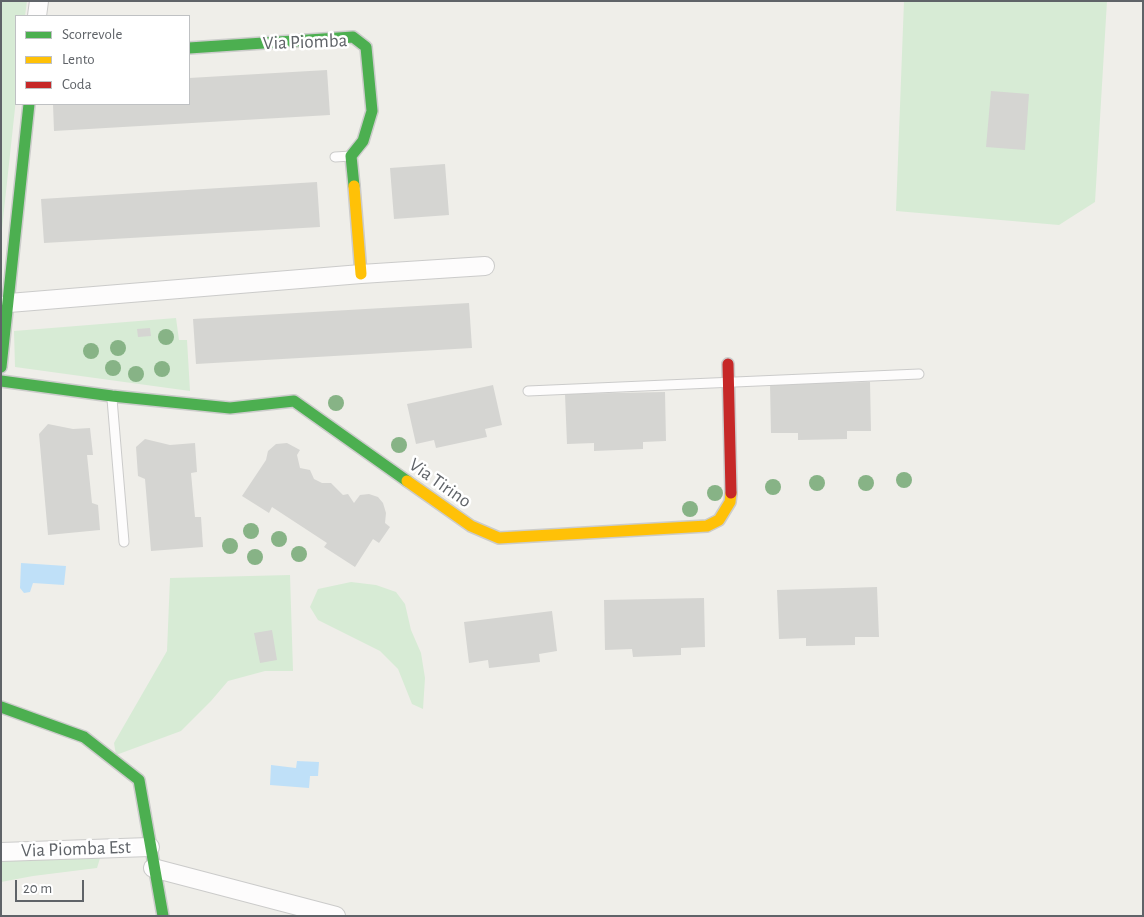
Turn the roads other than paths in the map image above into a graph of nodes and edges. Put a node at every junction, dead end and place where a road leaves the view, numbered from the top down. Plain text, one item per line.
1 (38, 1) edge
2 (37, 15) edge
3 (190, 48) edge
4 (29, 105) edge
5 (351, 156) junction
6 (335, 157) dead end
7 (485, 266) dead end
8 (361, 274) junction
9 (9, 304) junction
10 (728, 364) dead end
11 (1, 367) edge
12 (919, 374) dead end
13 (1, 381) edge
14 (728, 383) junction
15 (528, 391) dead end
16 (112, 396) junction
17 (124, 542) dead end
18 (1, 707) edge
19 (150, 847) junction
20 (1, 852) edge
21 (153, 868) junction
22 (163, 916) edge
23 (336, 916) edge

1 - 2 street
3 - 5 street, Via Piomba
4 - 9 street
5 - 6 lane
5 - 8 street
7 - 8 street
8 - 9 street
9 - 11 street
10 - 14 street, Via Tirino
12 - 14 lane
13 - 16 street, Via Tirino
14 - 15 lane
14 - 16 street, Via Tirino
16 - 17 lane
18 - 19 street
19 - 20 street, Via Piomba Est
19 - 21 street
21 - 22 street
21 - 23 street

